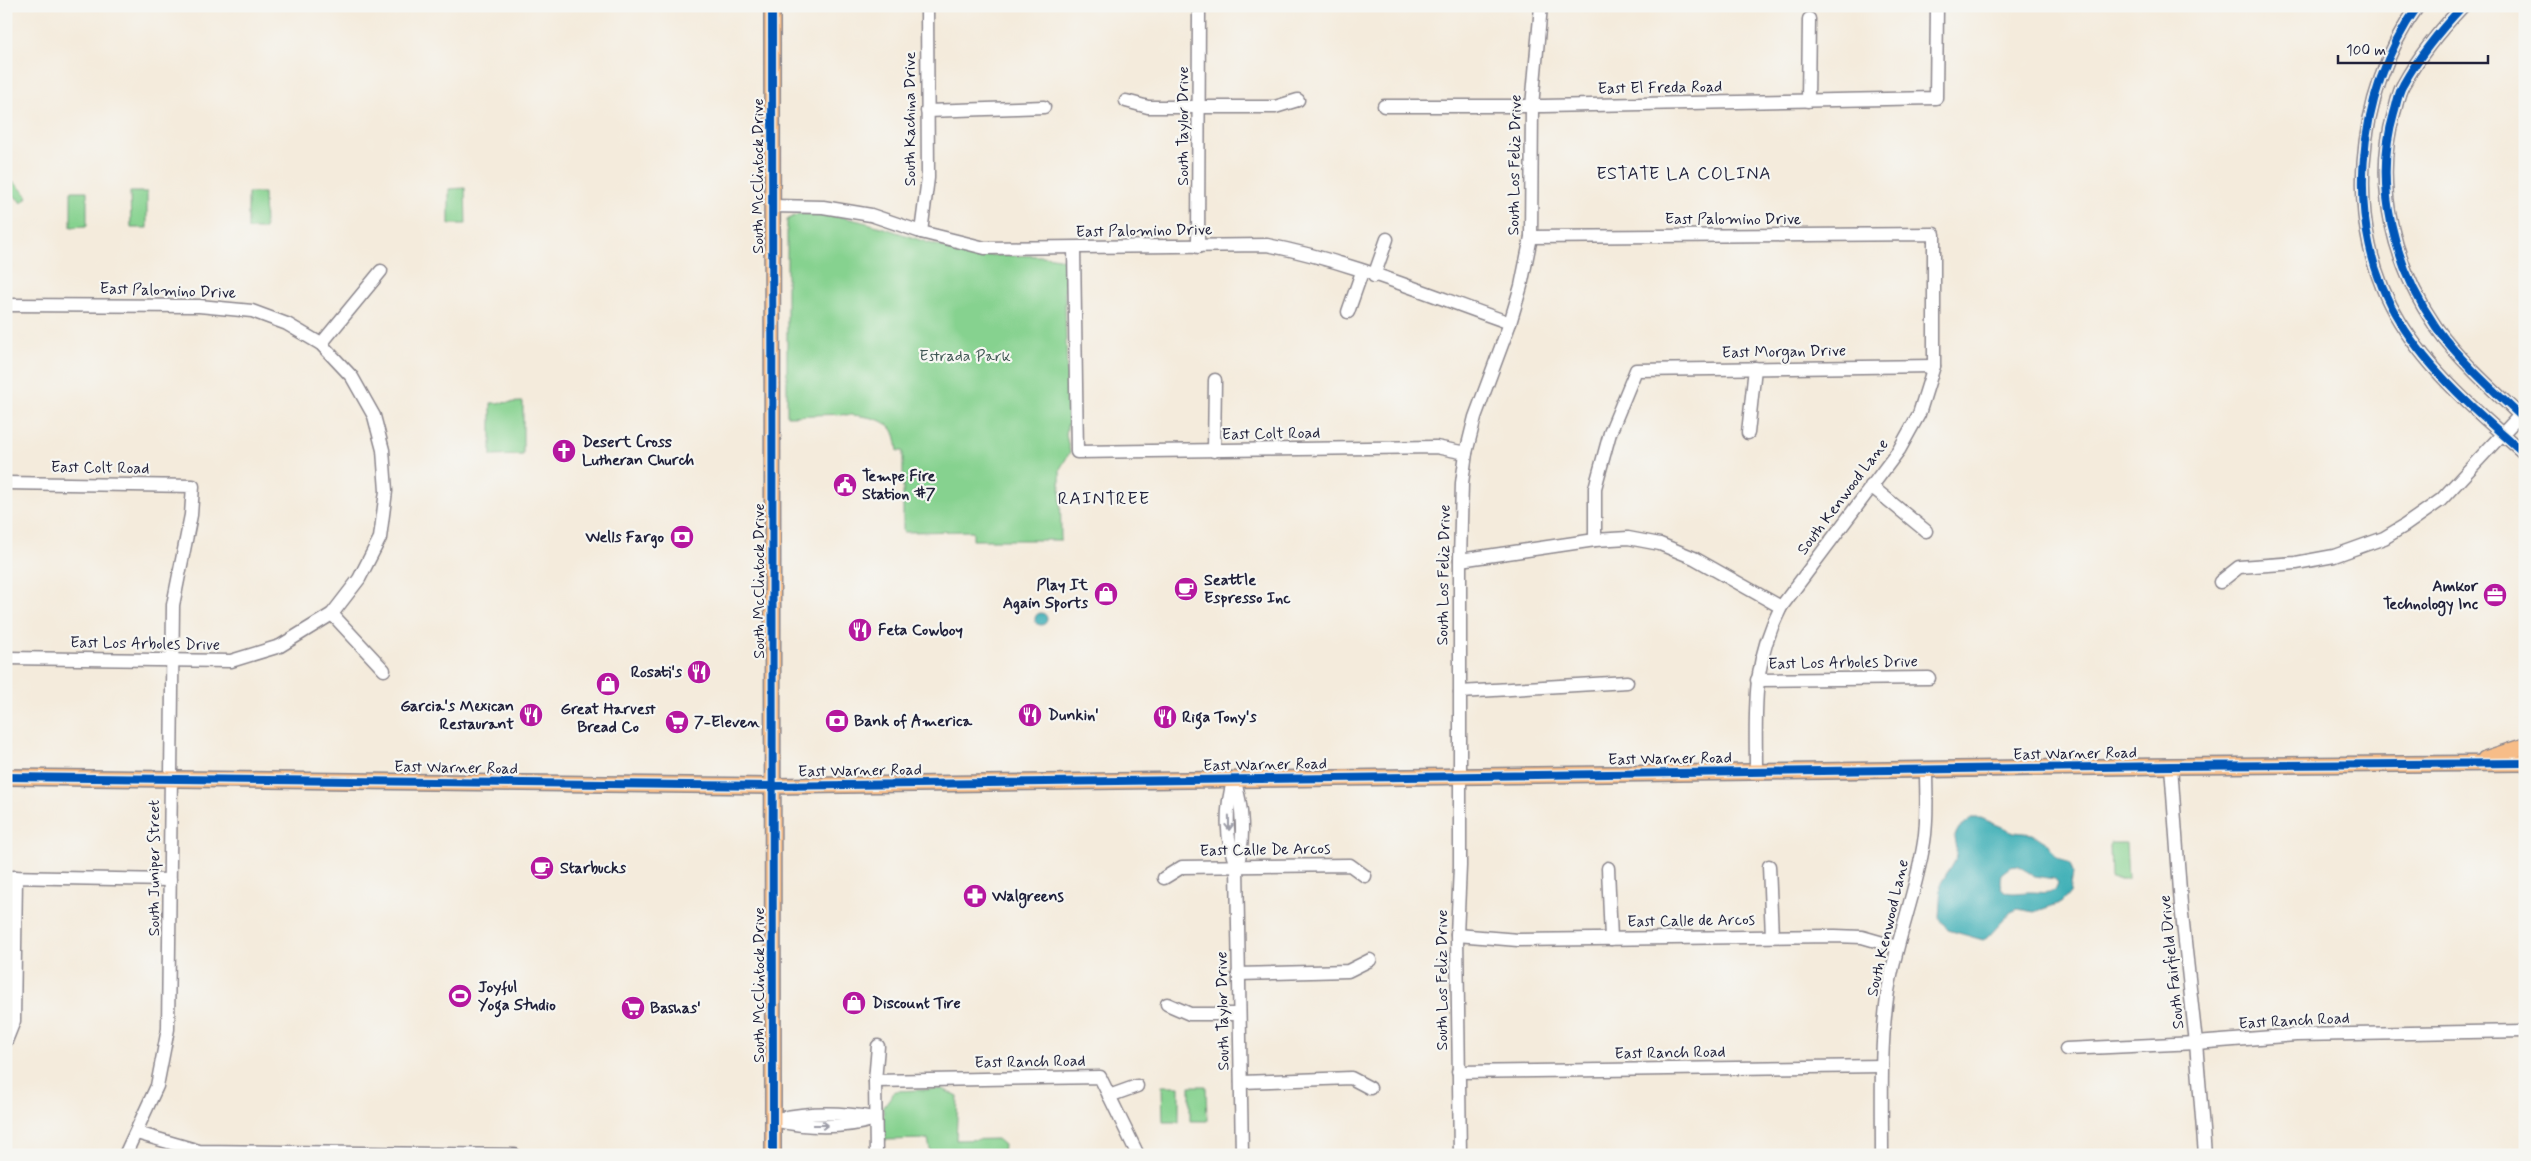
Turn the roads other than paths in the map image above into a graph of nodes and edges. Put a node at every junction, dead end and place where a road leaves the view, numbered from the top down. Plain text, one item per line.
1 (772, 6) edge
2 (927, 6) edge
3 (1199, 6) edge
4 (1541, 6) edge
5 (1937, 6) edge
6 (2418, 6) edge
7 (2463, 6) edge
8 (1809, 19) dead end
9 (1298, 100) dead end
10 (1126, 101) dead end
11 (1808, 101) junction
12 (1384, 106) dead end
13 (1532, 106) junction
14 (1044, 107) dead end
15 (1199, 107) junction
16 (927, 111) junction
17 (772, 206) junction
18 (922, 232) junction
19 (1934, 234) joint
20 (1531, 237) junction
21 (1387, 239) dead end
22 (1198, 247) junction
23 (1074, 248) junction
24 (381, 271) dead end
25 (1368, 274) junction
26 (6, 305) edge
27 (1348, 312) dead end
28 (1510, 323) junction
29 (321, 344) junction
30 (1934, 366) junction
31 (1756, 368) junction
32 (1215, 380) dead end
33 (2522, 418) edge
34 (1748, 433) dead end
35 (2502, 434) junction
36 (1214, 451) junction
37 (1466, 453) junction
38 (2525, 454) edge
39 (6, 483) edge
40 (193, 486) joint
41 (1872, 486) junction
42 (1926, 530) dead end
43 (1594, 540) junction
44 (1460, 560) junction
45 (2220, 582) dead end
46 (1781, 607) junction
47 (332, 614) junction
48 (6, 658) edge
49 (173, 660) junction
50 (384, 670) dead end
51 (1929, 678) dead end
52 (1757, 680) junction
53 (1627, 682) dead end
54 (1460, 692) junction
55 (2525, 746) edge
56 (2525, 763) edge
57 (2470, 764) junction
58 (2171, 766) junction
59 (1926, 770) junction
60 (1756, 772) junction
61 (1460, 776) junction
62 (6, 777) edge
63 (171, 778) junction
64 (1234, 779) junction
65 (773, 786) junction
66 (1769, 866) dead end
67 (1237, 867) junction
68 (1608, 868) dead end
69 (1365, 876) dead end
70 (11, 877) edge
71 (1164, 878) dead end
72 (170, 880) junction
73 (1457, 935) junction
74 (1772, 936) junction
75 (1611, 939) junction
76 (1897, 947) junction
77 (1370, 960) dead end
78 (1238, 974) junction
79 (1167, 1004) dead end
80 (1239, 1014) junction
81 (2525, 1031) edge
82 (6, 1041) edge
83 (2196, 1043) junction
84 (878, 1046) dead end
85 (2066, 1050) dead end
86 (1882, 1066) junction
87 (1458, 1072) junction
88 (875, 1081) junction
89 (1241, 1082) junction
90 (1137, 1086) dead end
91 (1370, 1088) dead end
92 (1109, 1096) junction
93 (875, 1119) junction
94 (772, 1120) junction
95 (137, 1133) junction
96 (125, 1155) edge
97 (515, 1155) edge
98 (773, 1155) edge
99 (876, 1155) edge
100 (1138, 1155) edge
101 (1242, 1155) edge
102 (1460, 1155) edge
103 (1882, 1155) edge
104 (2205, 1155) edge

1 - 17 main road, South McClintock Drive
2 - 16 street, South Kachina Drive
3 - 15 street, South Taylor Drive
4 - 13 street, South Los Feliz Drive
5 - 11 street, East El Freda Road
6 - 35 street
7 - 33 street
8 - 11 street
9 - 15 street
10 - 15 street
11 - 13 street, East El Freda Road
12 - 13 street, East El Freda Road
13 - 20 street, South Los Feliz Drive
14 - 16 street
15 - 22 street, South Taylor Drive
16 - 18 street, South Kachina Drive
17 - 18 street, East Palomino Drive
17 - 65 main road, South McClintock Drive
18 - 23 street, East Palomino Drive
19 - 20 street, East Palomino Drive
19 - 30 street, South Kenwood Lane
20 - 28 street, South Los Feliz Drive
21 - 25 street
22 - 23 street, East Palomino Drive
22 - 25 street, East Palomino Drive
23 - 36 street, East Colt Road
24 - 29 street
25 - 27 street
25 - 28 street, East Palomino Drive
26 - 29 street, East Palomino Drive
28 - 37 street, South Los Feliz Drive
29 - 47 street, East Palomino Drive
30 - 31 street, East Morgan Drive
30 - 41 street, South Kenwood Lane
31 - 34 street
31 - 43 street, East Morgan Drive
32 - 36 street
33 - 35 street
35 - 38 street
35 - 45 street
36 - 37 street, East Colt Road
37 - 44 street, South Los Feliz Drive
39 - 40 street, East Colt Road
40 - 49 street, South Juniper Street
41 - 42 street
41 - 46 street, South Kenwood Lane
43 - 44 street
43 - 46 street
44 - 54 street, South Los Feliz Drive
46 - 52 street, South Kenwood Lane
47 - 49 street, East Los Arboles Drive
47 - 50 street
48 - 49 street, East Los Arboles Drive
49 - 63 street, South Juniper Street
51 - 52 street, East Los Arboles Drive
52 - 60 street, South Kenwood Lane
53 - 54 street
54 - 61 street, South Los Feliz Drive
55 - 57 main road
56 - 57 main road, East Warner Road
57 - 58 main road, East Warner Road
58 - 59 main road, East Warner Road
58 - 83 street, South Fairfield Drive
59 - 60 main road, East Warner Road
59 - 76 street, South Kenwood Lane
60 - 61 main road, East Warner Road
61 - 64 main road, East Warner Road
61 - 73 street, South Los Feliz Drive
62 - 63 main road, East Warner Road
63 - 65 main road, East Warner Road
63 - 72 street, South Juniper Street
64 - 65 main road, East Warner Road
64 - 67 street, South Taylor Drive
65 - 94 main road, South McClintock Drive
66 - 74 street, East Calle de Arcos
67 - 69 street, East Calle De Arcos
67 - 71 street, East Calle De Arcos
67 - 78 street, South Taylor Drive
68 - 75 street, East Calle de Arcos
70 - 72 street
70 - 82 street
72 - 95 street, South Juniper Street
73 - 75 street, East Calle de Arcos
73 - 87 street, South Los Feliz Drive
74 - 75 street, East Calle de Arcos
74 - 76 street, East Calle de Arcos
76 - 86 street, South Kenwood Lane
77 - 78 street
78 - 80 street, South Taylor Drive
79 - 80 street
80 - 89 street, South Taylor Drive
81 - 83 street, East Ranch Road
83 - 85 street, East Ranch Road
83 - 104 street, South Fairfield Drive
84 - 88 street
86 - 87 street, East Ranch Road
86 - 103 street, South Kenwood Lane
87 - 102 street, South Los Feliz Drive
88 - 92 street, East Ranch Road
88 - 93 street
89 - 91 street
89 - 101 street, South Taylor Drive
90 - 92 street
92 - 100 street, East Ranch Road
93 - 94 street
93 - 99 street
94 - 98 main road, South McClintock Drive
95 - 96 street, South Juniper Street
95 - 97 street

